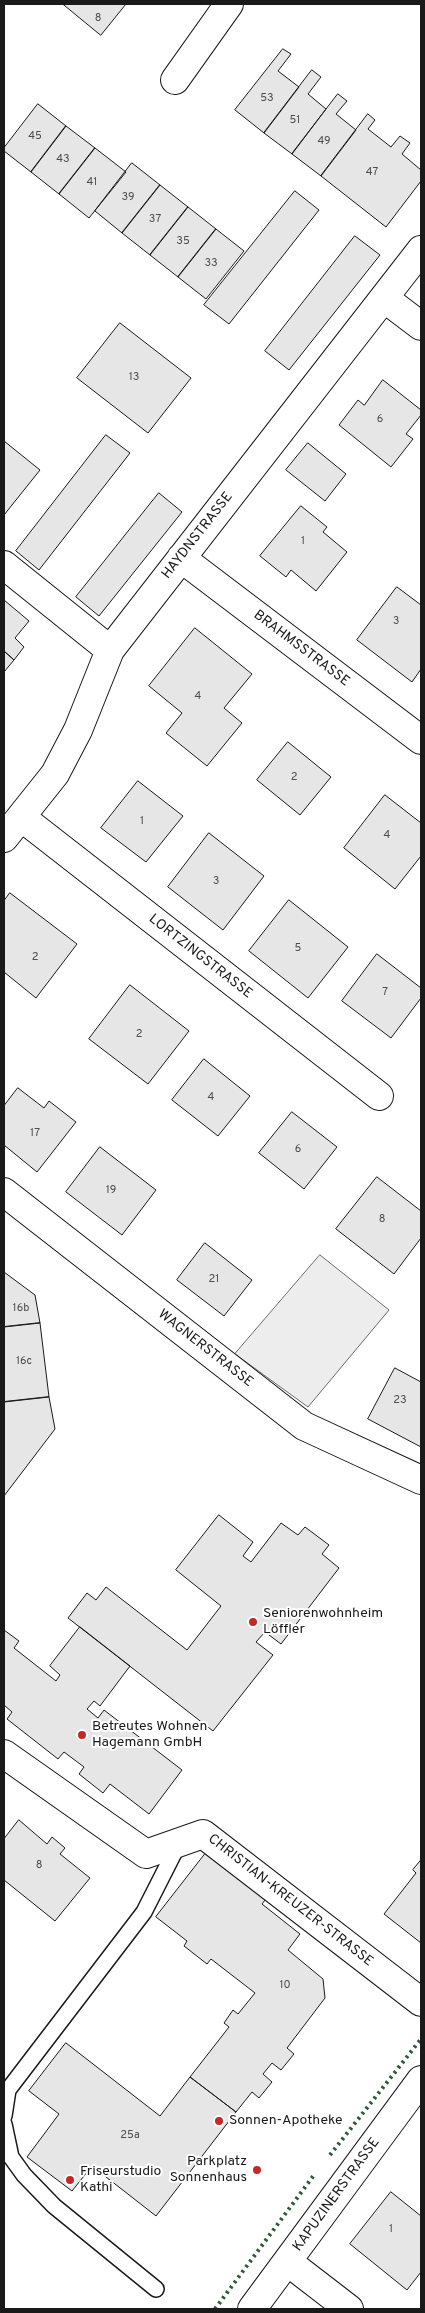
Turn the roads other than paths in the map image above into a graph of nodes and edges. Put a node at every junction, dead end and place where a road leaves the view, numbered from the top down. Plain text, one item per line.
1 (229, 4) edge
2 (175, 80) dead end
3 (421, 250) edge
4 (384, 298) junction
5 (421, 326) edge
6 (181, 558) junction
7 (4, 565) edge
8 (110, 650) junction
9 (421, 740) edge
10 (21, 817) junction
11 (4, 838) edge
12 (379, 1096) dead end
13 (4, 1192) edge
14 (421, 1480) edge
15 (4, 1754) edge
16 (180, 1842) junction
17 (421, 2002) edge
18 (421, 2080) edge
19 (4, 2116) edge
20 (4, 2124) edge
21 (288, 2262) junction
22 (156, 2289) dead end
23 (252, 2309) edge
24 (349, 2309) edge

1 - 2 street
3 - 4 street, HAYDNSTRASSE
4 - 5 street
4 - 6 street, HAYDNSTRASSE
6 - 8 street, HAYDNSTRASSE
6 - 9 street, BRAHMSSTRASSE
7 - 8 street
8 - 10 street, HAYDNSTRASSE
10 - 11 street, HAYDNSTRASSE
10 - 12 street, LORTZINGSTRASSE
13 - 14 street, WAGNERSTRASSE
15 - 16 street, CHRISTIAN-KREUZER-STRASSE
16 - 17 street, CHRISTIAN-KREUZER-STRASSE
16 - 19 lane
18 - 21 street, KAPUZINERSTRASSE
20 - 22 lane
21 - 23 street, KAPUZINERSTRASSE
21 - 24 street

